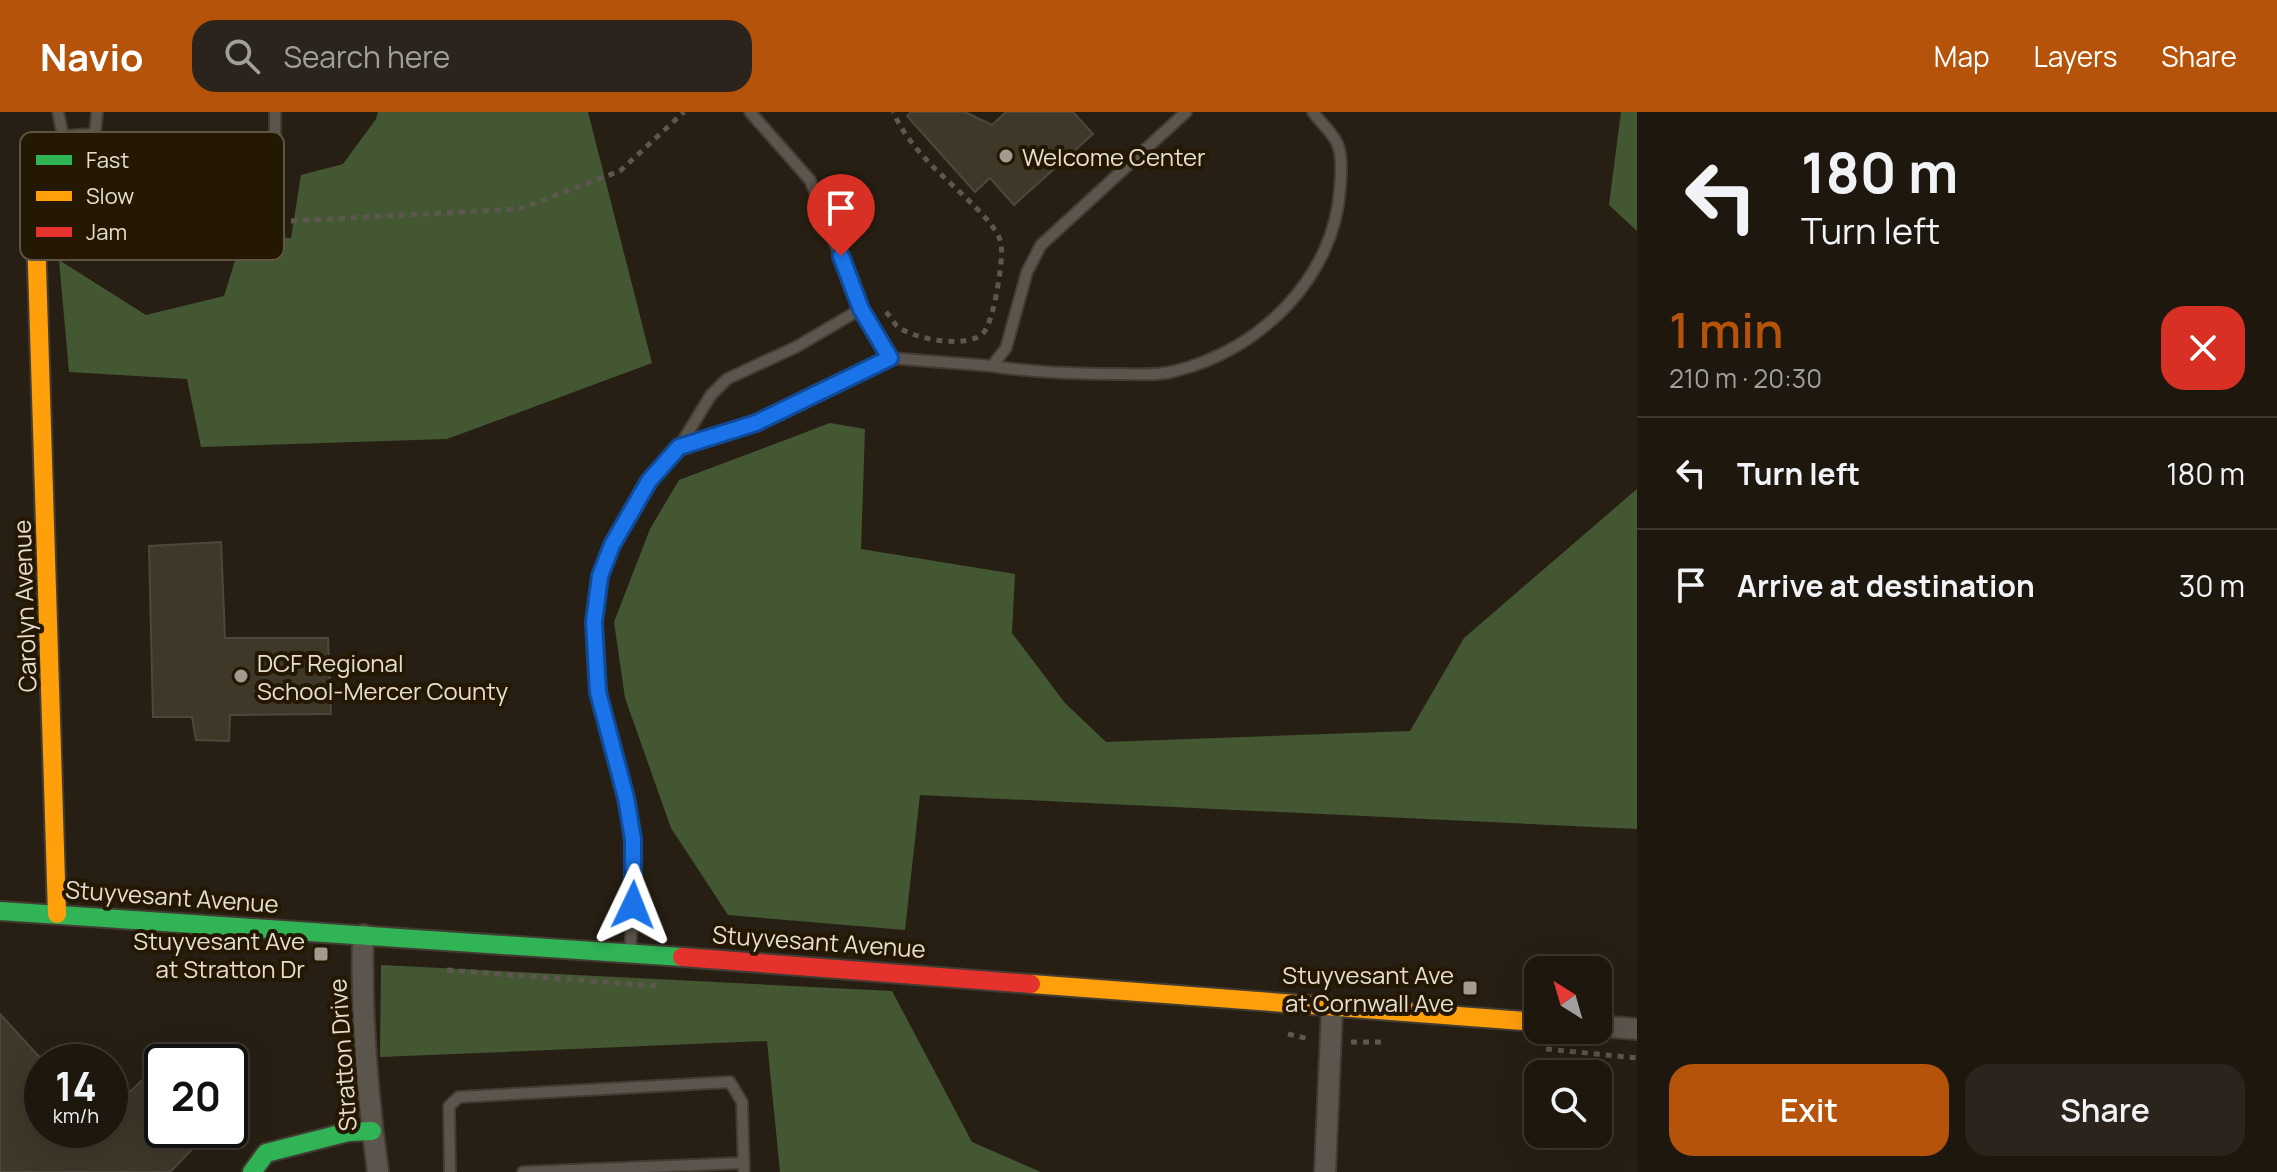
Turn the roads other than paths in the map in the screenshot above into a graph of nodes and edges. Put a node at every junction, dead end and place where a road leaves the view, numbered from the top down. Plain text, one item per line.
1 (58, 112) edge
2 (97, 112) edge
3 (750, 112) edge
4 (1186, 112) edge
5 (1313, 112) edge
6 (62, 132) edge
7 (95, 132) edge
8 (38, 260) edge
9 (861, 309) junction
10 (890, 358) junction
11 (992, 366) junction
12 (679, 447) junction
13 (0, 911) edge
14 (57, 914) junction
15 (363, 935) junction
16 (630, 953) junction
17 (1332, 1009) junction
18 (1524, 1021) edge
19 (1612, 1027) edge
20 (1637, 1029) edge
21 (372, 1131) junction
22 (744, 1168) edge
23 (252, 1172) edge
24 (378, 1172) edge
25 (450, 1172) edge
26 (523, 1172) edge
27 (1325, 1172) edge

1 - 6 lane
2 - 7 lane
3 - 9 lane
4 - 11 lane
5 - 11 lane
8 - 14 street, Carolyn Avenue
9 - 10 lane
9 - 12 lane
10 - 11 lane
10 - 12 lane
12 - 16 lane
13 - 14 street, Stuyvesant Avenue
14 - 15 street, Stuyvesant Avenue
15 - 16 street, Stuyvesant Avenue
15 - 21 street, Stratton Drive
16 - 17 street, Stuyvesant Avenue
17 - 18 street, Stuyvesant Avenue
17 - 27 street
19 - 20 street
21 - 23 street
21 - 24 street, Stratton Drive
22 - 25 lane
22 - 26 lane

